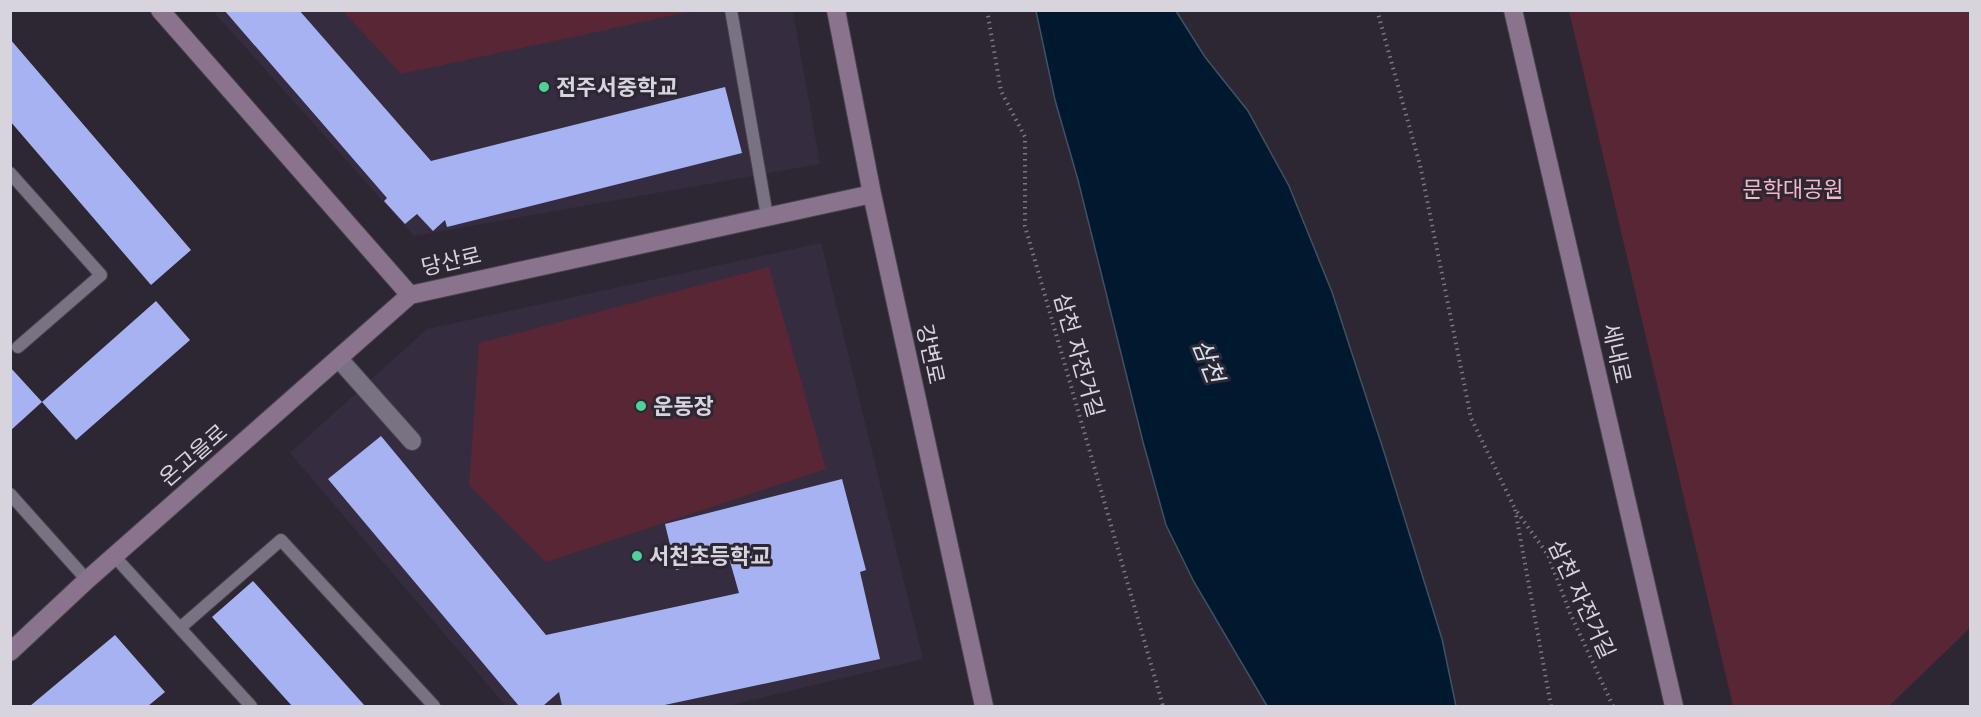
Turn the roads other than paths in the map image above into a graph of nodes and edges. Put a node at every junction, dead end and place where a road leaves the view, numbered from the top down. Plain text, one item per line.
1 (160, 10) edge
2 (731, 10) edge
3 (836, 10) edge
4 (1513, 10) edge
5 (10, 174) edge
6 (872, 194) junction
7 (767, 216) junction
8 (410, 295) junction
9 (18, 347) dead end
10 (339, 359) junction
11 (412, 441) dead end
12 (10, 494) edge
13 (114, 556) junction
14 (87, 580) junction
15 (180, 628) junction
16 (10, 652) edge
17 (250, 706) edge
18 (434, 706) edge
19 (984, 706) edge
20 (1674, 706) edge

1 - 8 street, 당산로
2 - 7 lane
3 - 6 street, 강변로
4 - 20 street, 세내로
5 - 9 lane
6 - 7 street, 당산로
6 - 19 street, 강변로
7 - 8 street, 당산로
8 - 10 street, 온고을로
10 - 11 street
10 - 13 street, 온고을로
12 - 14 lane
13 - 14 street, 온고을로
13 - 15 lane
14 - 16 street, 온고을로
15 - 17 lane
15 - 18 lane

